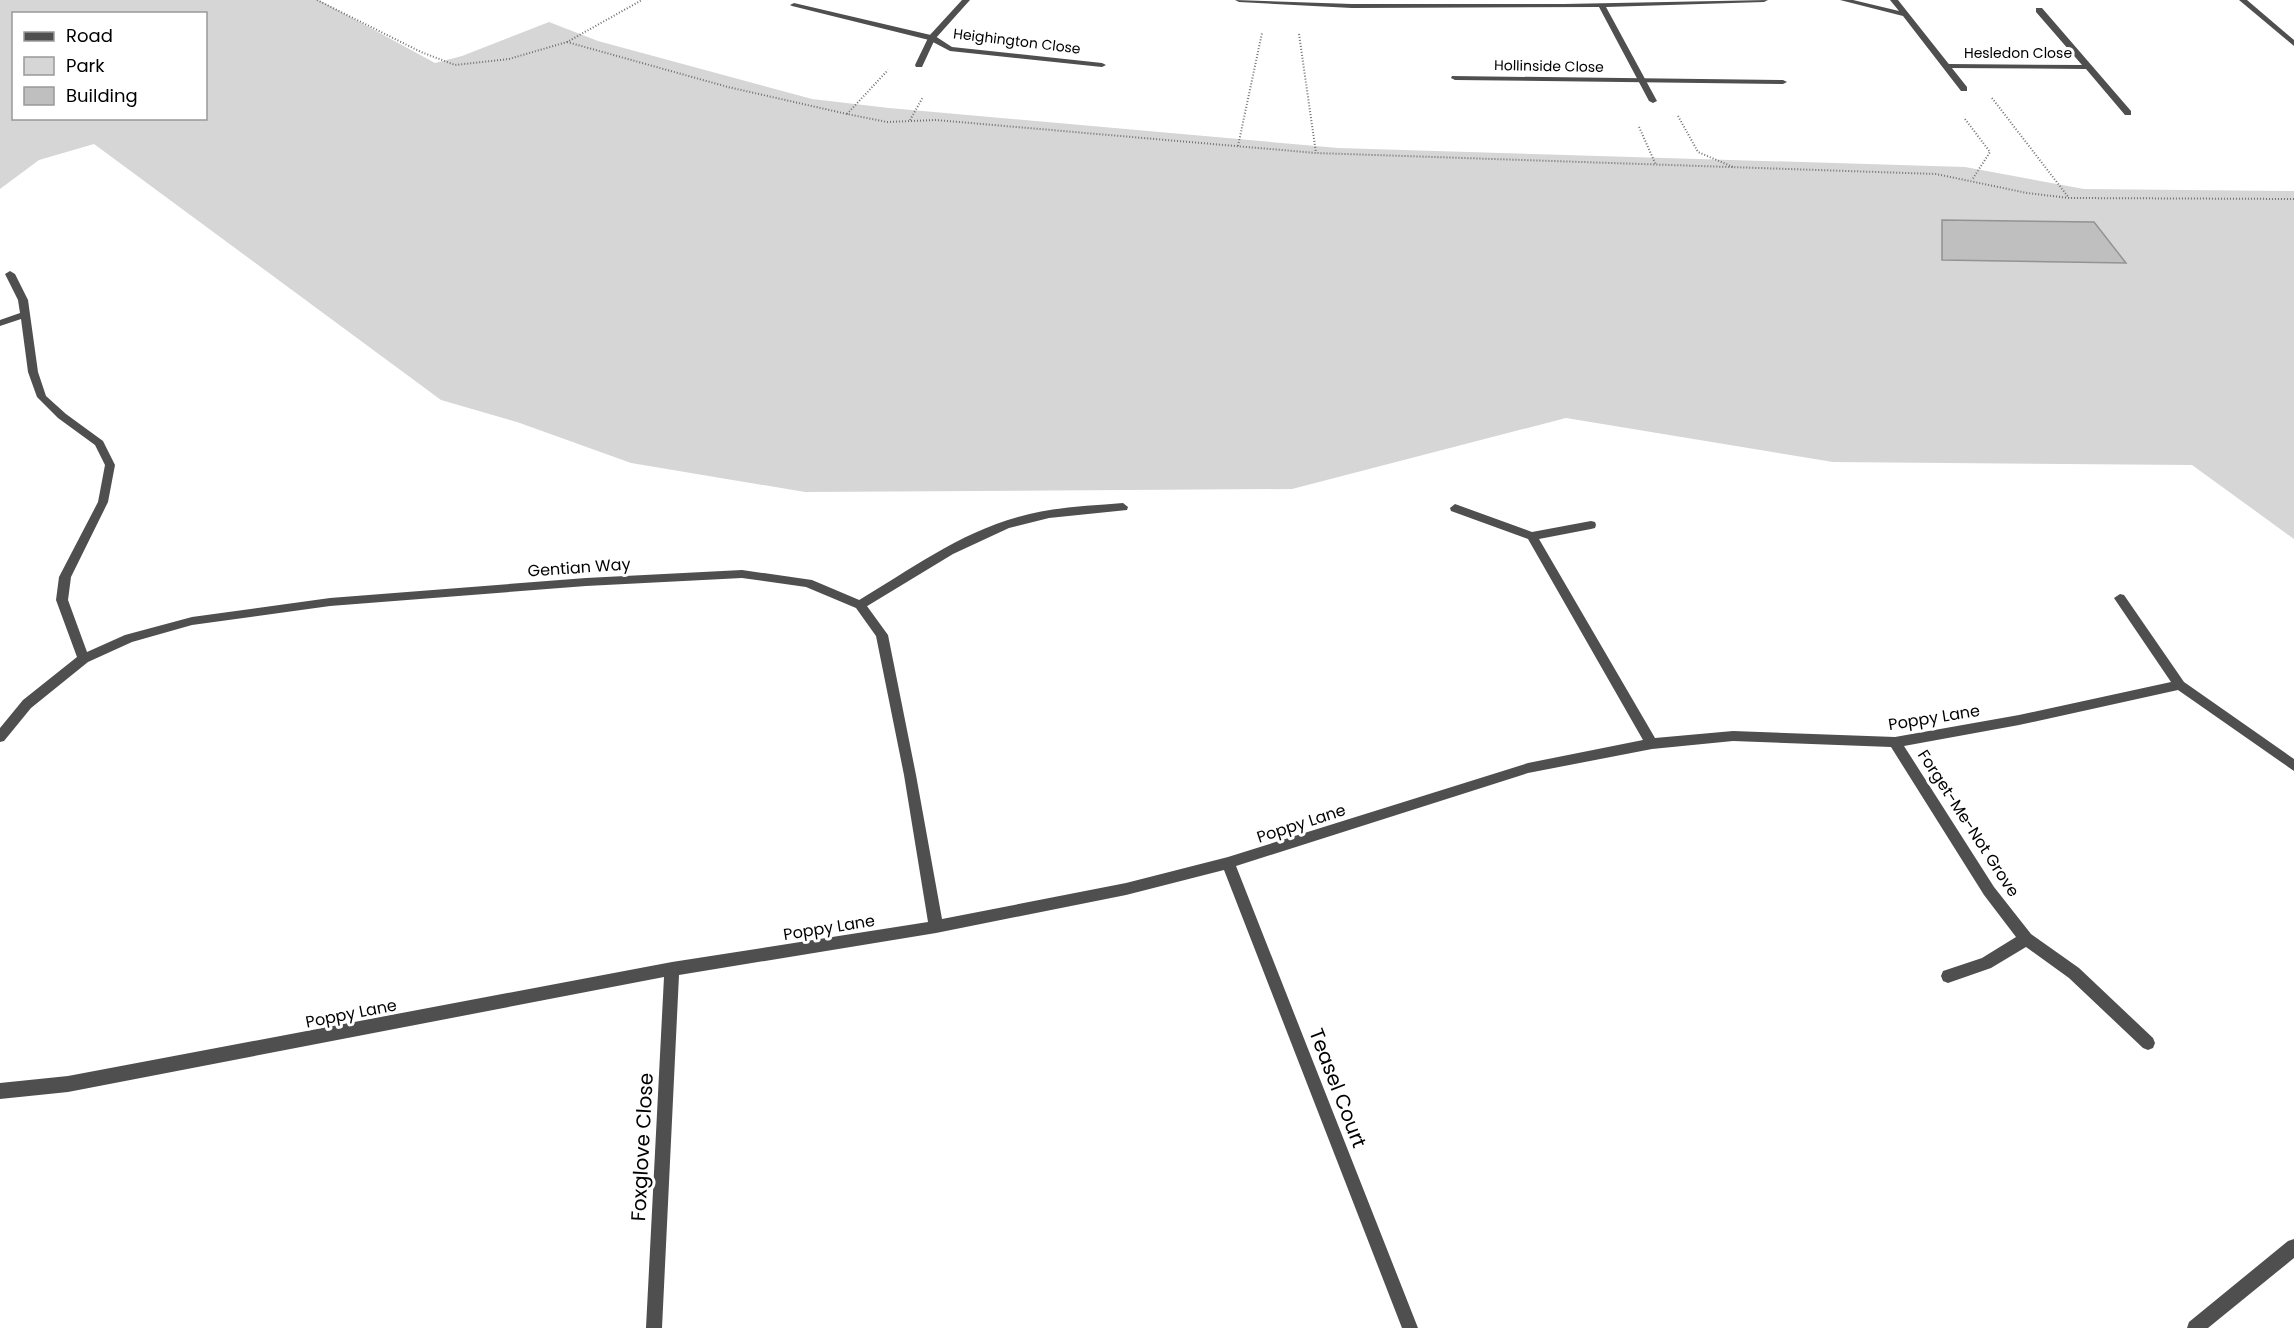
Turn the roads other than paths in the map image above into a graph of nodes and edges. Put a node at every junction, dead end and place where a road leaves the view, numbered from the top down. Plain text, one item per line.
1 (966, 0) edge
2 (1239, 0) edge
3 (1764, 0) edge
4 (1844, 0) edge
5 (1894, 0) edge
6 (2243, 0) edge
7 (1563, 3) edge
8 (794, 5) dead end
9 (1601, 5) junction
10 (2039, 10) dead end
11 (1904, 14) junction
12 (932, 38) junction
13 (2294, 44) edge
14 (919, 65) dead end
15 (1102, 65) dead end
16 (1948, 66) junction
17 (2088, 67) junction
18 (1455, 78) dead end
19 (1643, 81) junction
20 (1783, 82) dead end
21 (1964, 89) road end
22 (1653, 101) dead end
23 (2128, 113) dead end
24 (10, 274) dead end
25 (25, 315) junction
26 (0, 322) edge
27 (1123, 507) dead end
28 (1455, 508) dead end
29 (1592, 525) dead end
30 (1532, 536) junction
31 (2120, 598) dead end
32 (860, 605) junction
33 (84, 659) junction
34 (2181, 685) junction
35 (0, 737) edge
36 (1895, 742) junction
37 (1652, 744) junction
38 (2294, 766) edge
39 (1228, 863) junction
40 (936, 927) junction
41 (2026, 939) junction
42 (672, 969) junction
43 (1948, 976) dead end
44 (2148, 1043) dead end
45 (0, 1091) edge
46 (2294, 1246) edge
47 (654, 1328) edge
48 (1410, 1328) edge
49 (2195, 1328) edge

1 - 12 street, Heighington Close
2 - 7 street
3 - 9 street
4 - 11 street
5 - 11 street, Hesledon Close
6 - 13 street
7 - 9 street
8 - 12 street, Heighington Close
9 - 19 street, Hollinside Close
10 - 17 street
11 - 16 street, Hesledon Close
12 - 14 street, Heighington Close
12 - 15 street, Heighington Close
16 - 17 street, Hesledon Close
16 - 21 street, Hesledon Close
17 - 23 street
18 - 19 street, Hollinside Close
19 - 20 street, Hollinside Close
19 - 22 street, Hollinside Close
24 - 25 street
25 - 26 street
25 - 33 street
27 - 32 street
28 - 30 street
29 - 30 street
30 - 37 street
31 - 34 street
32 - 33 street, Gentian Way
32 - 40 street
33 - 35 street, Gentian Way
34 - 36 street, Poppy Lane
34 - 38 street
36 - 37 street, Poppy Lane
36 - 41 street, Forget-Me-Not Grove
37 - 39 street, Poppy Lane
39 - 40 street, Poppy Lane
39 - 48 street, Teasel Court
40 - 42 street, Poppy Lane
41 - 43 street
41 - 44 street, Forget-Me-Not Grove
42 - 45 street, Poppy Lane
42 - 47 street, Foxglove Close
46 - 49 street

